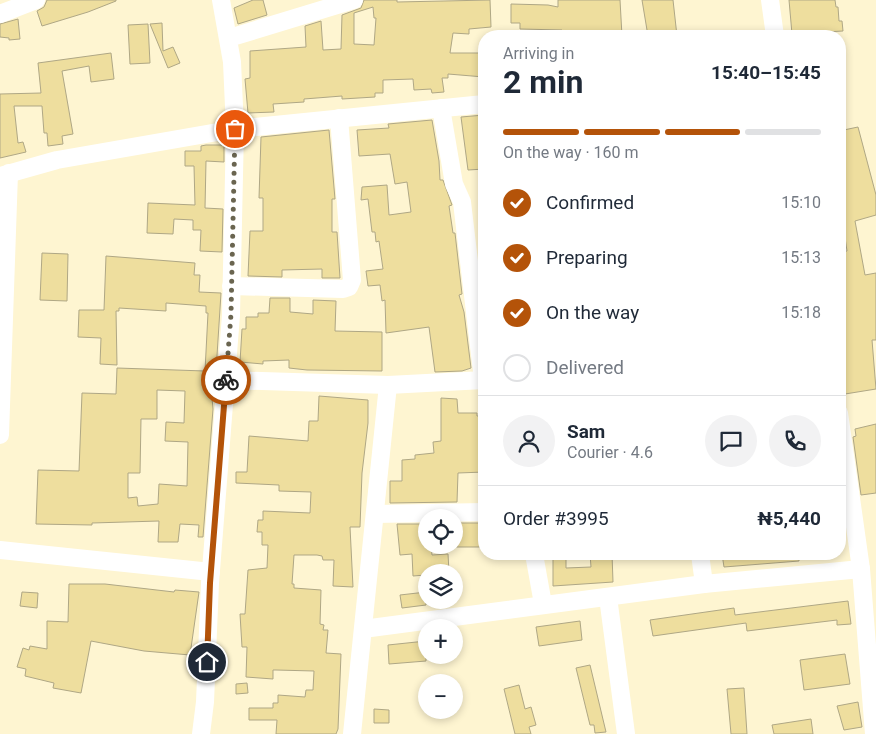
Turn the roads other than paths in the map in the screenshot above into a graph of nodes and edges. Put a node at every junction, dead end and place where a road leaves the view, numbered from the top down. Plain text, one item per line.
1 (221, 0) edge
2 (354, 0) edge
3 (770, 0) edge
4 (28, 2) edge
5 (0, 14) edge
6 (774, 30) edge
7 (227, 32) junction
8 (478, 105) edge
9 (441, 108) junction
10 (339, 118) junction
11 (235, 129) junction
12 (5, 174) edge
13 (232, 286) junction
14 (478, 338) edge
15 (226, 380) junction
16 (478, 380) edge
17 (388, 385) junction
18 (0, 435) edge
19 (846, 463) edge
20 (478, 512) edge
21 (375, 514) junction
22 (0, 550) edge
23 (535, 560) edge
24 (701, 560) edge
25 (861, 569) junction
26 (211, 572) junction
27 (704, 584) junction
28 (608, 597) junction
29 (544, 604) junction
30 (363, 629) junction
31 (201, 734) edge
32 (352, 734) edge
33 (626, 734) edge
34 (874, 734) edge

1 - 7 street
2 - 7 street
3 - 6 street
4 - 5 street
7 - 11 street
8 - 9 street
9 - 10 street
9 - 14 street
10 - 11 street
10 - 13 street
11 - 12 street
11 - 13 street
12 - 18 street
13 - 15 street
15 - 17 street
15 - 26 street
16 - 17 street
17 - 21 street
19 - 25 street
20 - 21 street
21 - 30 street
22 - 26 street
23 - 29 street
24 - 27 street
25 - 27 street
25 - 34 street
26 - 31 street
27 - 28 street
28 - 29 street
28 - 33 street
29 - 30 street
30 - 32 street

